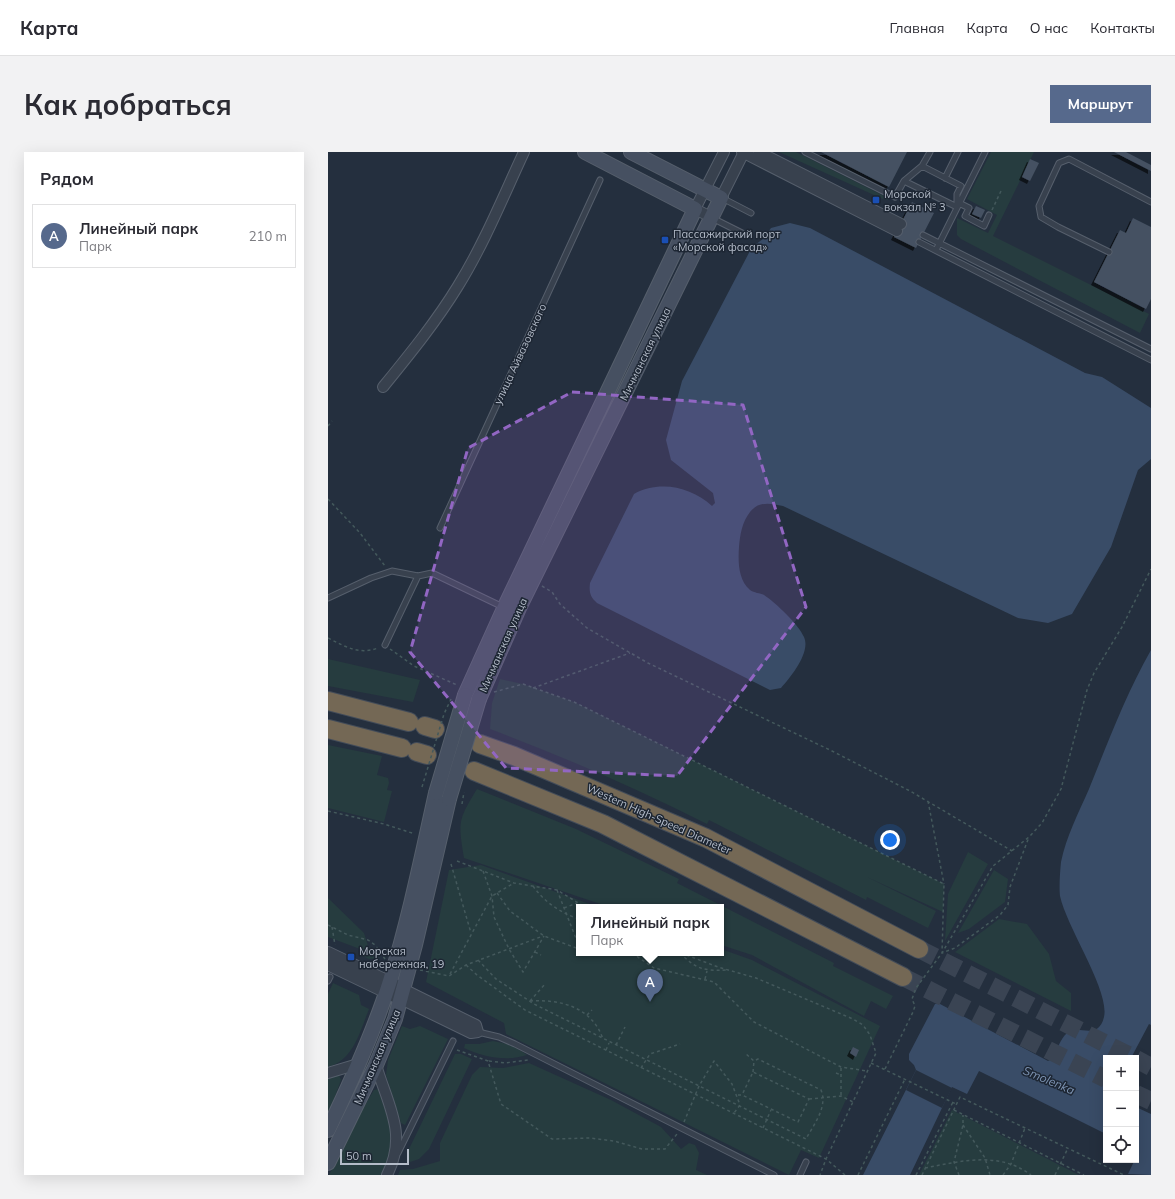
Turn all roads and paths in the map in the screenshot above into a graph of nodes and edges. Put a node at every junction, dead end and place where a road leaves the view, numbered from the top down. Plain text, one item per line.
1 (524, 152) edge
2 (585, 152) edge
3 (631, 152) edge
4 (724, 152) edge
5 (743, 152) edge
6 (759, 152) edge
7 (805, 152) edge
8 (930, 152) edge
9 (958, 152) edge
10 (985, 152) edge
11 (922, 166) junction
12 (945, 178) junction
13 (600, 180) dead end
14 (904, 181) junction
15 (961, 186) junction
16 (706, 190) junction
17 (965, 191) junction
18 (1001, 191) dead end
19 (722, 198) junction
20 (1151, 202) edge
21 (958, 205) junction
22 (695, 209) junction
23 (752, 213) dead end
24 (989, 215) joint
25 (711, 217) junction
26 (742, 233) dead end
27 (923, 235) dead end
28 (919, 242) dead end
29 (940, 244) junction
30 (936, 250) junction
31 (1109, 252) dead end
32 (1151, 349) edge
33 (1151, 360) edge
34 (383, 387) dead end
35 (332, 421) dead end
36 (328, 426) edge
37 (328, 499) edge
38 (440, 528) dead end
39 (1151, 569) edge
40 (392, 571) junction
41 (418, 576) junction
42 (540, 584) dead end
43 (328, 598) edge
44 (504, 608) junction
45 (328, 638) edge
46 (385, 645) junction
47 (630, 653) junction
48 (533, 688) junction
49 (459, 691) junction
50 (485, 696) junction
51 (328, 701) edge
52 (423, 726) dead end
53 (328, 729) edge
54 (480, 744) dead end
55 (416, 752) dead end
56 (474, 771) dead end
57 (422, 787) dead end
58 (928, 801) junction
59 (328, 811) edge
60 (415, 834) dead end
61 (1029, 837) junction
62 (1012, 851) junction
63 (457, 861) dead end
64 (451, 864) dead end
65 (483, 871) junction
66 (514, 883) junction
67 (944, 884) junction
68 (533, 886) junction
69 (557, 890) junction
70 (497, 893) junction
71 (492, 896) junction
72 (577, 902) junction
73 (580, 904) edge
74 (564, 908) junction
75 (566, 915) junction
76 (576, 918) edge
77 (328, 925) edge
78 (332, 927) junction
79 (471, 933) junction
80 (544, 936) junction
81 (576, 940) edge
82 (576, 947) edge
83 (508, 949) junction
84 (919, 949) tunnel mouth
85 (332, 951) edge
86 (535, 952) junction
87 (942, 953) junction
88 (541, 955) dead end
89 (636, 956) edge
90 (684, 956) edge
91 (689, 956) edge
92 (386, 960) dead end
93 (478, 960) junction
94 (328, 964) edge
95 (466, 965) junction
96 (654, 968) junction
97 (420, 970) dead end
98 (727, 970) junction
99 (707, 971) junction
100 (653, 973) dead end
101 (449, 976) junction
102 (903, 977) tunnel mouth
103 (704, 979) junction
104 (546, 983) dead end
105 (388, 987) junction
106 (402, 994) junction
107 (555, 996) dead end
108 (530, 1001) junction
109 (554, 1001) junction
110 (737, 1005) junction
111 (734, 1006) dead end
112 (592, 1010) dead end
113 (587, 1015) junction
114 (625, 1028) dead end
115 (478, 1032) joint
116 (603, 1039) junction
117 (453, 1041) dead end
118 (610, 1042) junction
119 (680, 1044) dead end
120 (616, 1045) junction
121 (456, 1049) dead end
122 (606, 1050) junction
123 (532, 1053) junction
124 (745, 1053) dead end
125 (646, 1060) junction
126 (488, 1061) junction
127 (754, 1061) junction
128 (871, 1063) junction
129 (358, 1064) junction
130 (376, 1065) junction
131 (841, 1067) junction
132 (642, 1068) junction
133 (885, 1069) junction
134 (867, 1071) junction
135 (753, 1072) junction
136 (328, 1073) edge
137 (836, 1073) dead end
138 (841, 1075) junction
139 (905, 1079) junction
140 (699, 1086) junction
141 (696, 1094) junction
142 (742, 1095) junction
143 (737, 1096) junction
144 (841, 1096) junction
145 (824, 1097) junction
146 (809, 1099) junction
147 (853, 1102) junction
148 (953, 1102) junction
149 (957, 1104) junction
150 (740, 1105) junction
151 (772, 1109) junction
152 (954, 1110) junction
153 (734, 1114) junction
154 (963, 1115) junction
155 (766, 1120) junction
156 (963, 1125) junction
157 (682, 1128) junction
158 (762, 1128) junction
159 (1025, 1128) junction
160 (328, 1130) edge
161 (1018, 1142) junction
162 (1068, 1148) junction
163 (985, 1158) junction
164 (826, 1159) junction
165 (394, 1161) junction
166 (806, 1162) dead end
167 (954, 1162) junction
168 (328, 1163) edge
169 (1060, 1163) junction
170 (1011, 1164) junction
171 (925, 1168) junction
172 (387, 1175) edge
173 (774, 1175) edge
174 (800, 1175) edge
175 (820, 1175) edge
176 (845, 1175) edge
177 (858, 1175) edge
178 (916, 1175) edge
179 (922, 1175) edge
180 (959, 1175) edge
181 (990, 1175) edge
182 (1003, 1175) edge
183 (1031, 1175) edge
184 (1055, 1175) edge
185 (1084, 1175) edge
186 (1124, 1175) edge

1 - 34 street
2 - 22 main road
3 - 16 main road
4 - 16 street, Мичманская улица
5 - 6 street
5 - 19 street, Мичманская улица
7 - 14 lane
8 - 11 lane
9 - 12 lane
10 - 17 lane
11 - 12 lane
11 - 14 lane
12 - 15 lane
13 - 38 lane, улица Айвазовского
14 - 21 lane
15 - 17 lane
15 - 21 lane
16 - 19 main road
16 - 22 street, Мичманская улица
17 - 21 lane
18 - 24 path
19 - 23 lane
19 - 25 main road, Мичманская улица
20 - 31 lane
21 - 24 lane
21 - 29 lane
22 - 25 street
22 - 44 main road, Мичманская улица
25 - 26 lane
25 - 50 main road, Мичманская улица
27 - 29 lane
28 - 30 lane
29 - 30 lane
29 - 32 lane
30 - 33 lane
35 - 36 path
37 - 40 path
39 - 61 path
40 - 41 lane
40 - 43 lane
41 - 44 lane
41 - 46 lane
42 - 47 path
44 - 49 main road, Мичманская улица
45 - 46 path
46 - 49 path
47 - 48 path
47 - 58 path
48 - 50 path
48 - 67 path
49 - 57 path, bridge
49 - 105 main road, Мичманская улица, bridge
50 - 106 main road, Мичманская улица, bridge
51 - 52 highway
53 - 55 highway
54 - 84 highway, Western High-Speed Diameter
56 - 102 highway
58 - 62 path
58 - 67 path
59 - 60 path
61 - 62 path
61 - 87 path
62 - 87 path
63 - 65 path
64 - 79 path
65 - 66 path
65 - 71 path
66 - 68 path
66 - 70 path
67 - 87 path
68 - 69 path
68 - 75 path
69 - 72 path
69 - 74 path
70 - 71 path
70 - 80 path
71 - 79 path
71 - 83 path
72 - 73 path
72 - 74 path
74 - 75 path
75 - 76 path
75 - 81 path
77 - 78 path
78 - 85 path
78 - 92 path
79 - 101 path
80 - 82 path
80 - 83 path
80 - 86 path
83 - 86 path
83 - 93 path
85 - 105 street
86 - 88 path
87 - 133 path
89 - 96 path
90 - 99 path
91 - 98 path
93 - 95 path
93 - 108 path
94 - 105 street
95 - 101 path
95 - 122 path
96 - 100 path
96 - 103 path
97 - 101 path
98 - 99 path
98 - 128 path
99 - 103 path
103 - 110 path
104 - 108 path
105 - 106 street
105 - 129 main road, Мичманская улица
106 - 115 street
106 - 130 main road, Мичманская улица
107 - 109 path
108 - 109 path
108 - 116 path
109 - 113 path
110 - 111 path
110 - 131 path
112 - 113 path
113 - 116 path
114 - 120 path
115 - 123 lane
116 - 118 path
117 - 165 lane
118 - 120 path
118 - 122 path
119 - 125 path
120 - 125 path
121 - 126 path
122 - 132 path
123 - 126 path
123 - 157 lane
124 - 127 path
125 - 132 path
125 - 140 path
126 - 157 path
127 - 135 path
127 - 145 path
128 - 133 path
128 - 134 path
129 - 136 street
129 - 160 main road, Мичманская улица
130 - 165 street
130 - 168 main road, Мичманская улица
131 - 134 path
131 - 138 path
132 - 141 path
133 - 139 path
134 - 147 path
135 - 142 path
135 - 146 path
137 - 138 path
138 - 144 path
139 - 148 path
139 - 177 path
140 - 141 path
140 - 143 path
140 - 150 path
141 - 153 path
141 - 157 path
142 - 143 path
142 - 151 path
143 - 150 path
144 - 145 path
144 - 147 path
145 - 146 path
145 - 155 path
146 - 151 path
147 - 164 path
148 - 149 path
148 - 178 path
149 - 152 path
149 - 159 path
150 - 153 path
150 - 155 path
151 - 155 path
152 - 154 path
152 - 171 path
153 - 158 path
154 - 156 path
154 - 161 path
155 - 158 path
156 - 163 path
156 - 167 path
157 - 173 lane
158 - 164 path
159 - 161 path
159 - 162 path
161 - 169 path
161 - 170 path
162 - 169 path
162 - 186 path
163 - 167 path
163 - 170 path
163 - 181 path
164 - 175 path
164 - 176 path
165 - 172 street
166 - 174 lane
167 - 171 path
167 - 180 path
169 - 184 path
169 - 185 path
170 - 182 path
170 - 183 path
171 - 179 path

